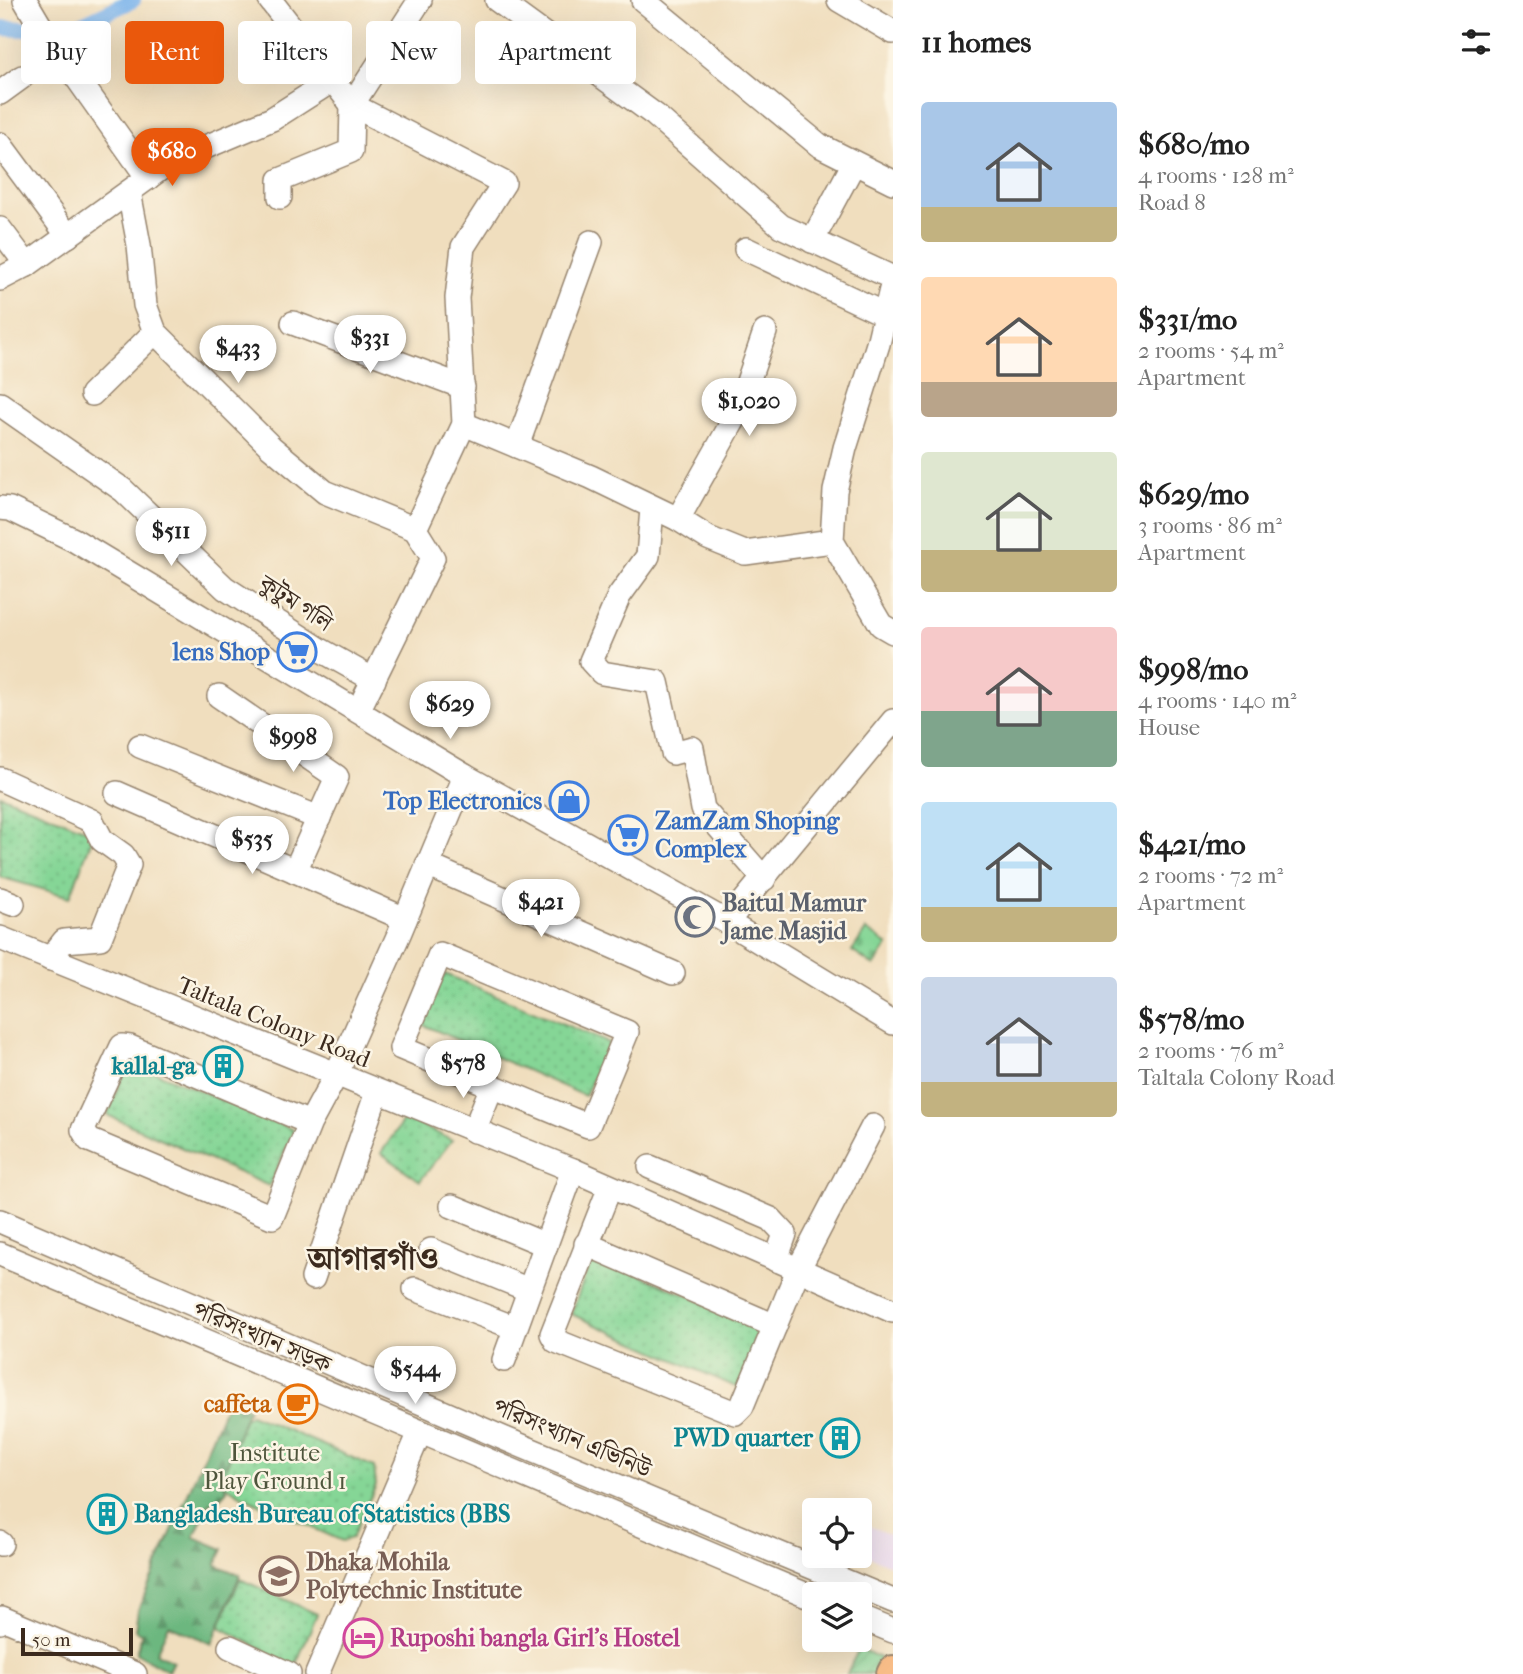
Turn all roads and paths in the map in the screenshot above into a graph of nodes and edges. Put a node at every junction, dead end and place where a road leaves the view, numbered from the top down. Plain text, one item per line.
1 (25, 0) edge
2 (270, 0) edge
3 (497, 0) edge
4 (643, 0) edge
5 (839, 0) edge
6 (416, 1) edge
7 (287, 21) edge
8 (893, 32) edge
9 (21, 78) edge
10 (327, 84) edge
11 (336, 84) edge
12 (0, 93) edge
13 (352, 106) junction
14 (0, 144) edge
15 (854, 163) junction
16 (148, 178) junction
17 (893, 182) edge
18 (129, 192) junction
19 (280, 197) dead end
20 (0, 229) edge
21 (68, 236) junction
22 (812, 241) junction
23 (591, 242) dead end
24 (746, 249) dead end
25 (27, 265) junction
26 (0, 279) edge
27 (893, 280) edge
28 (884, 314) junction
29 (293, 323) dead end
30 (155, 332) junction
31 (765, 332) dead end
32 (463, 387) junction
33 (92, 394) dead end
34 (0, 404) edge
35 (464, 424) junction
36 (517, 446) junction
37 (0, 508) edge
38 (652, 509) junction
39 (678, 519) junction
40 (415, 529) junction
41 (832, 541) junction
42 (893, 632) edge
43 (374, 680) junction
44 (219, 696) dead end
45 (358, 710) junction
46 (893, 721) edge
47 (140, 746) dead end
48 (466, 776) junction
49 (0, 779) edge
50 (117, 793) dead end
51 (319, 818) junction
52 (427, 865) junction
53 (295, 871) junction
54 (764, 879) junction
55 (405, 919) junction
56 (727, 922) junction
57 (0, 938) edge
58 (50, 958) junction
59 (673, 973) dead end
60 (891, 1015) edge
61 (336, 1076) junction
62 (492, 1086) junction
63 (377, 1092) junction
64 (310, 1123) junction
65 (873, 1126) dead end
66 (474, 1131) junction
67 (650, 1167) dead end
68 (573, 1170) junction
69 (610, 1187) junction
70 (452, 1206) dead end
71 (0, 1221) edge
72 (586, 1244) junction
73 (546, 1245) junction
74 (431, 1250) dead end
75 (0, 1254) edge
76 (776, 1260) junction
77 (798, 1270) junction
78 (313, 1278) dead end
79 (415, 1289) dead end
80 (529, 1290) junction
81 (893, 1311) edge
82 (775, 1326) junction
83 (515, 1328) junction
84 (504, 1360) dead end
85 (420, 1432) junction
86 (802, 1593) edge
87 (893, 1601) edge
88 (0, 1622) edge
89 (872, 1622) edge
90 (893, 1631) edge
91 (230, 1647) dead end
92 (135, 1674) edge
93 (289, 1674) edge
94 (317, 1674) edge

1 - 16 street
2 - 7 street
3 - 22 street
4 - 15 street
5 - 8 street
6 - 13 street
9 - 12 street
10 - 16 street
11 - 13 street
13 - 19 street
13 - 32 street
14 - 21 street
15 - 17 street
15 - 22 street
16 - 18 street
18 - 21 street
18 - 30 street
20 - 25 street
21 - 25 street
22 - 27 street
23 - 36 street
24 - 28 street
25 - 26 street
27 - 28 street
28 - 41 street
29 - 32 street
30 - 33 street
30 - 40 street
31 - 39 street
32 - 35 street
34 - 43 street, কুটুম গলি
35 - 36 street
35 - 40 street
36 - 38 street
37 - 45 street
38 - 39 street
38 - 54 street
39 - 41 street
40 - 43 street
41 - 42 street
43 - 45 street
44 - 51 street
45 - 48 street
46 - 54 street
47 - 51 street
48 - 52 street
48 - 56 street
49 - 58 street
50 - 53 street
51 - 53 street
52 - 55 street
52 - 59 street
53 - 55 street
54 - 56 street
55 - 61 street
56 - 60 street
57 - 58 street, Taltala Colony Road
58 - 61 street, Taltala Colony Road
61 - 63 street, Taltala Colony Road
61 - 64 street
62 - 62 street
62 - 66 street
63 - 66 street, Taltala Colony Road
63 - 78 street
64 - 64 street
65 - 77 street
66 - 68 street, Taltala Colony Road
67 - 76 street
68 - 69 street, Taltala Colony Road
68 - 73 street
69 - 72 street
69 - 76 street, Taltala Colony Road
70 - 73 street
71 - 87 street, পরিসংখ্যান এভিনিউ
72 - 82 street
72 - 82 street
73 - 80 street
74 - 80 street
75 - 85 street, পরিসংখ্যান সড়ক
76 - 77 street, Taltala Colony Road
77 - 81 street, Taltala Colony Road
77 - 82 street
79 - 83 street
80 - 83 street
83 - 84 street
85 - 86 street, পরিসংখ্যান সড়ক
85 - 94 street
88 - 92 street
89 - 90 street
91 - 93 street

